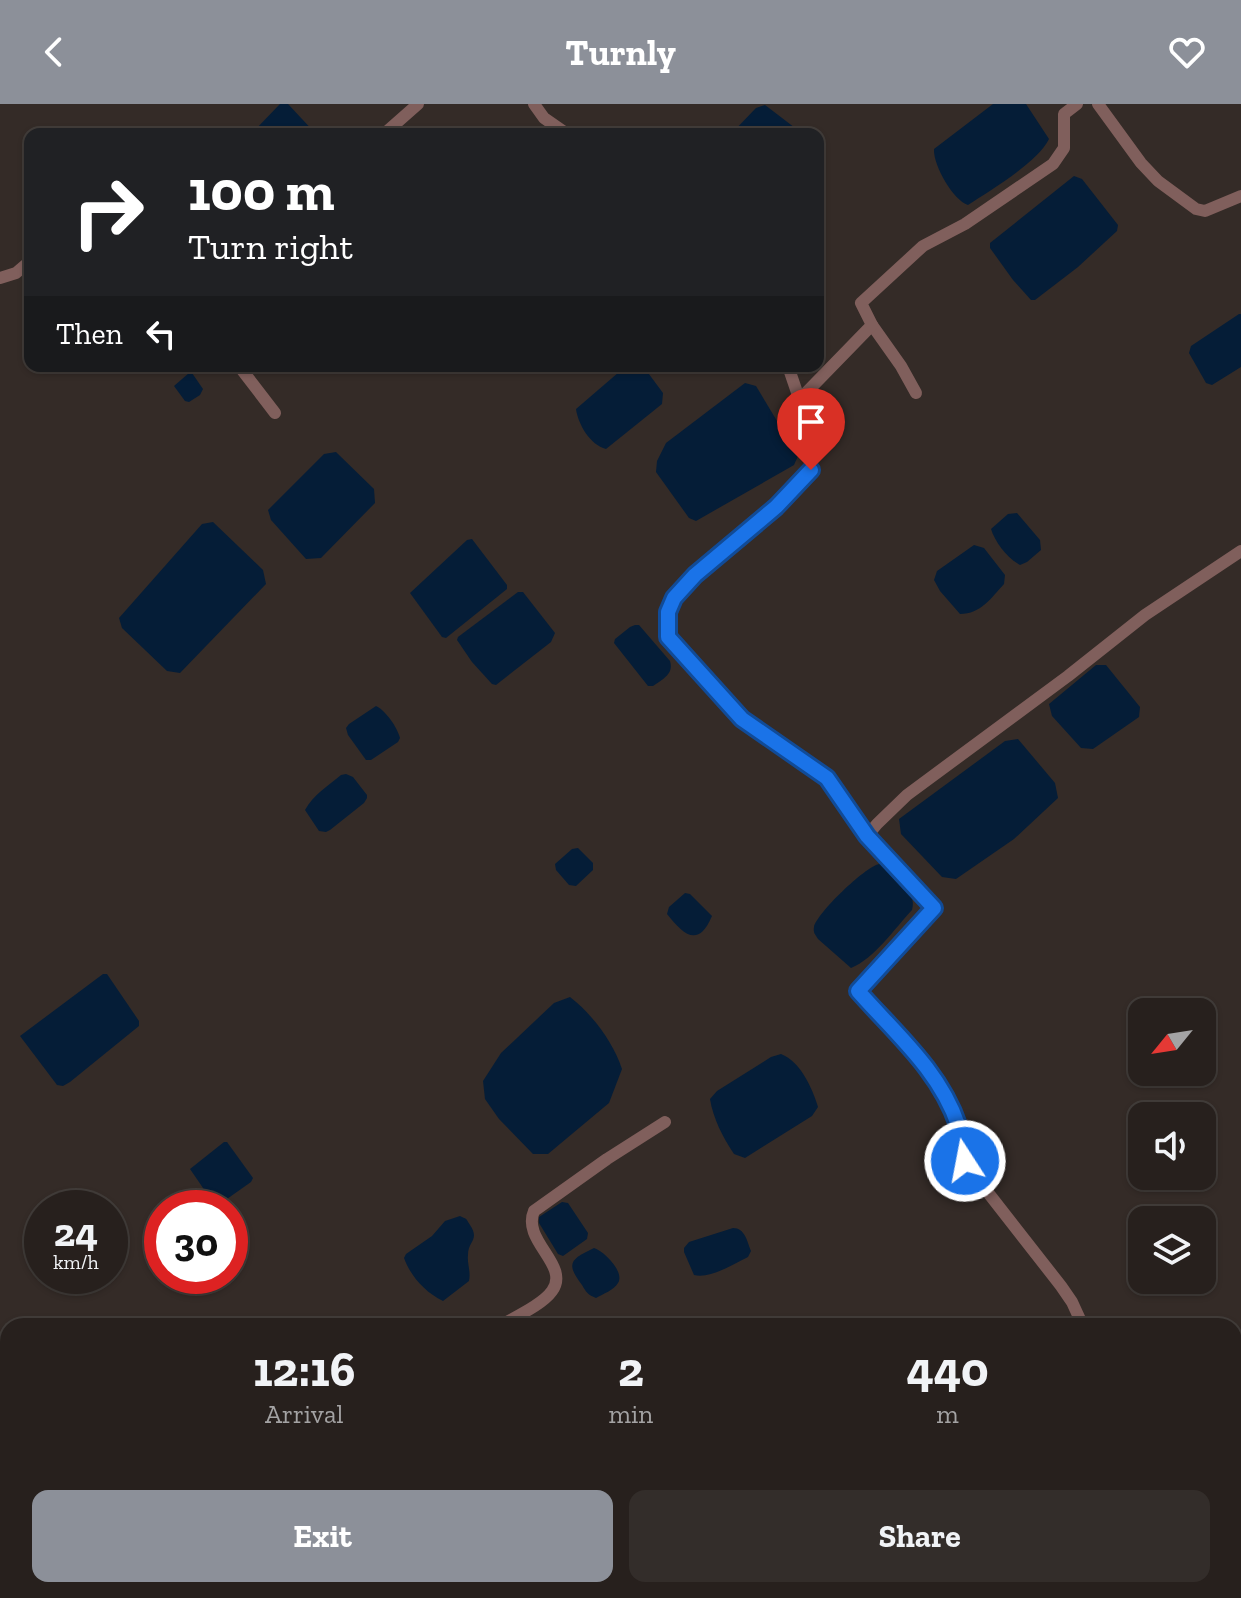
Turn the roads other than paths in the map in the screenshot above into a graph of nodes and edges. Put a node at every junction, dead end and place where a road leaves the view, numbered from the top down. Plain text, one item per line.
1 (418, 104) edge
2 (534, 104) edge
3 (1077, 104) edge
4 (1098, 104) edge
5 (391, 128) edge
6 (558, 128) edge
7 (1241, 196) edge
8 (24, 266) edge
9 (0, 278) edge
10 (872, 325) junction
11 (244, 372) edge
12 (790, 372) edge
13 (916, 393) dead end
14 (800, 399) junction
15 (275, 413) dead end
16 (1241, 551) edge
17 (867, 836) junction
18 (665, 1122) dead end
19 (513, 1318) edge
20 (1079, 1318) edge

1 - 5 street
2 - 6 street
3 - 10 street
4 - 7 street
8 - 9 street
10 - 13 street
10 - 14 street
11 - 15 street
12 - 14 street
14 - 17 street
16 - 17 street
17 - 20 street
18 - 19 street

